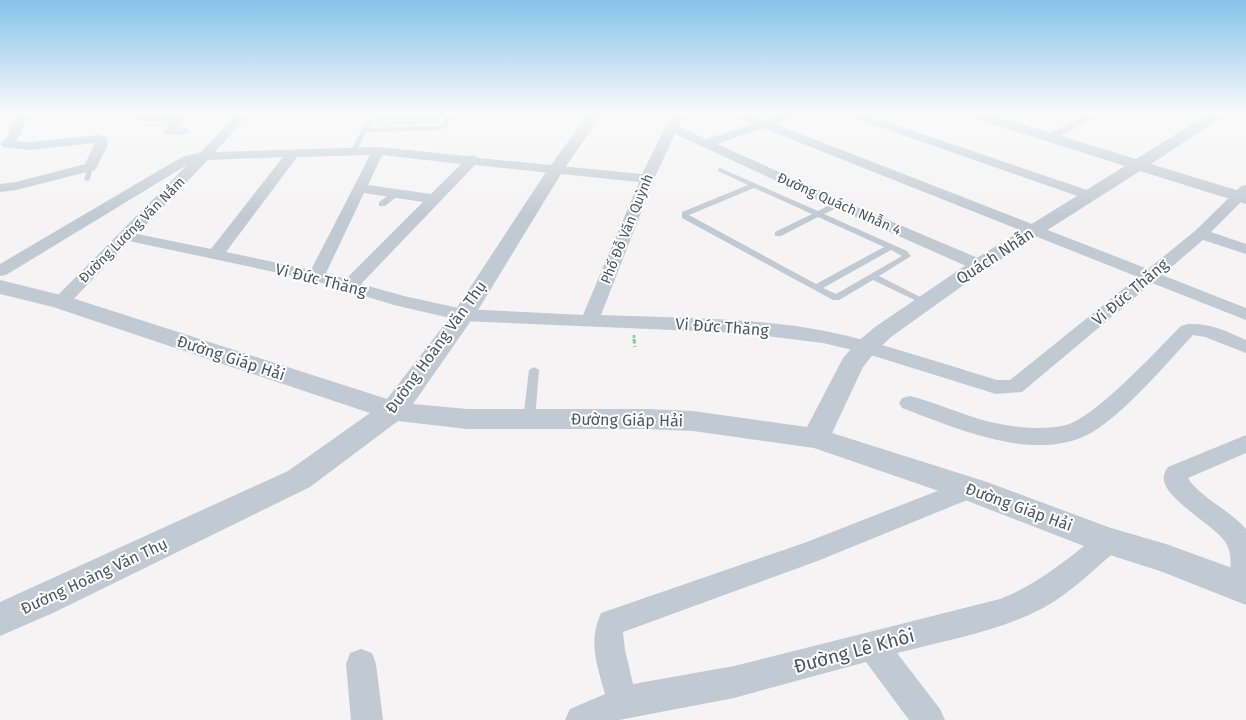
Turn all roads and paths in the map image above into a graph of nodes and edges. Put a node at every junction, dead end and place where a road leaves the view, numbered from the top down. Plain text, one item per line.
1 (101, 148) edge
2 (213, 148) edge
3 (356, 148) edge
4 (572, 148) edge
5 (662, 148) edge
6 (712, 148) edge
7 (825, 148) edge
8 (950, 148) edge
9 (1083, 148) edge
10 (1165, 148) edge
11 (354, 151) junction
12 (378, 151) junction
13 (294, 152) junction
14 (206, 155) junction
15 (473, 160) junction
16 (1138, 165) junction
17 (556, 169) junction
18 (720, 170) dead end
19 (647, 179) junction
20 (754, 185) junction
21 (16, 186) junction
22 (0, 188) edge
23 (359, 188) junction
24 (396, 194) junction
25 (1243, 195) edge
26 (1091, 196) junction
27 (435, 199) junction
28 (0, 202) edge
29 (382, 204) dead end
30 (838, 204) junction
31 (818, 214) junction
32 (1036, 230) junction
33 (778, 234) dead end
34 (1201, 234) junction
35 (126, 236) junction
36 (890, 247) junction
37 (1246, 250) edge
38 (215, 255) junction
39 (979, 265) junction
40 (0, 271) edge
41 (1152, 275) junction
42 (316, 276) junction
43 (874, 276) junction
44 (350, 285) junction
45 (0, 287) edge
46 (816, 288) junction
47 (61, 302) junction
48 (926, 302) junction
49 (1246, 314) edge
50 (463, 315) junction
51 (590, 320) junction
52 (866, 347) junction
53 (1246, 347) edge
54 (534, 370) dead end
55 (910, 403) dead end
56 (393, 411) junction
57 (529, 420) junction
58 (815, 438) junction
59 (1246, 442) edge
60 (968, 489) junction
61 (1109, 541) junction
62 (1245, 588) edge
63 (0, 619) edge
64 (872, 647) junction
65 (361, 664) dead end
66 (623, 702) junction
67 (367, 720) edge
68 (581, 720) edge
69 (929, 720) edge

1 - 21 street
2 - 14 street, Đường Lương Văn Nắm
3 - 11 lane
4 - 17 street, Đường Hoàng Văn Thụ
5 - 19 street, Phố Đỗ Văn Quỳnh
6 - 30 street, Đường Quách Nhẫn 4
7 - 32 street
8 - 26 street
9 - 16 street
10 - 16 street, Quách Nhẫn
11 - 12 street
11 - 13 street
12 - 15 street
12 - 23 street
13 - 14 street
13 - 38 street
14 - 35 street, Đường Lương Văn Nắm
14 - 40 street
15 - 17 street
15 - 27 street
16 - 25 street
16 - 26 street, Quách Nhẫn
17 - 19 street
17 - 50 street, Đường Hoàng Văn Thụ
18 - 20 lane
19 - 51 street, Phố Đỗ Văn Quỳnh
20 - 31 lane
20 - 46 lane
21 - 22 street
21 - 28 street
23 - 24 street
23 - 42 street
24 - 27 street
24 - 29 lane
25 - 34 street, Vi Đức Thăng
26 - 32 street, Quách Nhẫn
27 - 44 street
30 - 31 lane
30 - 39 street, Đường Quách Nhẫn 4
31 - 33 lane
31 - 36 lane
32 - 39 street, Quách Nhẫn
32 - 41 street
34 - 37 street
34 - 41 street, Vi Đức Thăng
35 - 38 street, Vi Đức Thăng
35 - 47 street, Đường Lương Văn Nắm
36 - 43 lane
36 - 46 lane
38 - 42 street, Vi Đức Thăng
39 - 48 street, Quách Nhẫn
41 - 49 street
41 - 52 street, Vi Đức Thăng
42 - 44 street, Vi Đức Thăng
43 - 46 lane
43 - 48 lane
44 - 50 street, Vi Đức Thăng
45 - 47 street, Đường Giáp Hải
47 - 56 street, Đường Giáp Hải
48 - 52 street, Quách Nhẫn
50 - 51 street, Vi Đức Thăng
50 - 56 street, Đường Hoàng Văn Thụ
51 - 52 street, Vi Đức Thăng
52 - 58 street, Quách Nhẫn
53 - 55 street
54 - 57 lane
56 - 57 street, Đường Giáp Hải
56 - 63 street, Đường Hoàng Văn Thụ
57 - 58 street, Đường Giáp Hải
58 - 60 street, Đường Giáp Hải
59 - 62 street
60 - 61 street, Đường Giáp Hải
60 - 66 street
61 - 62 street, Đường Giáp Hải
61 - 64 street, Đường Lê Khôi
64 - 66 street, Đường Lê Khôi
64 - 69 street
65 - 67 street
66 - 68 street, Đường Lê Khôi

